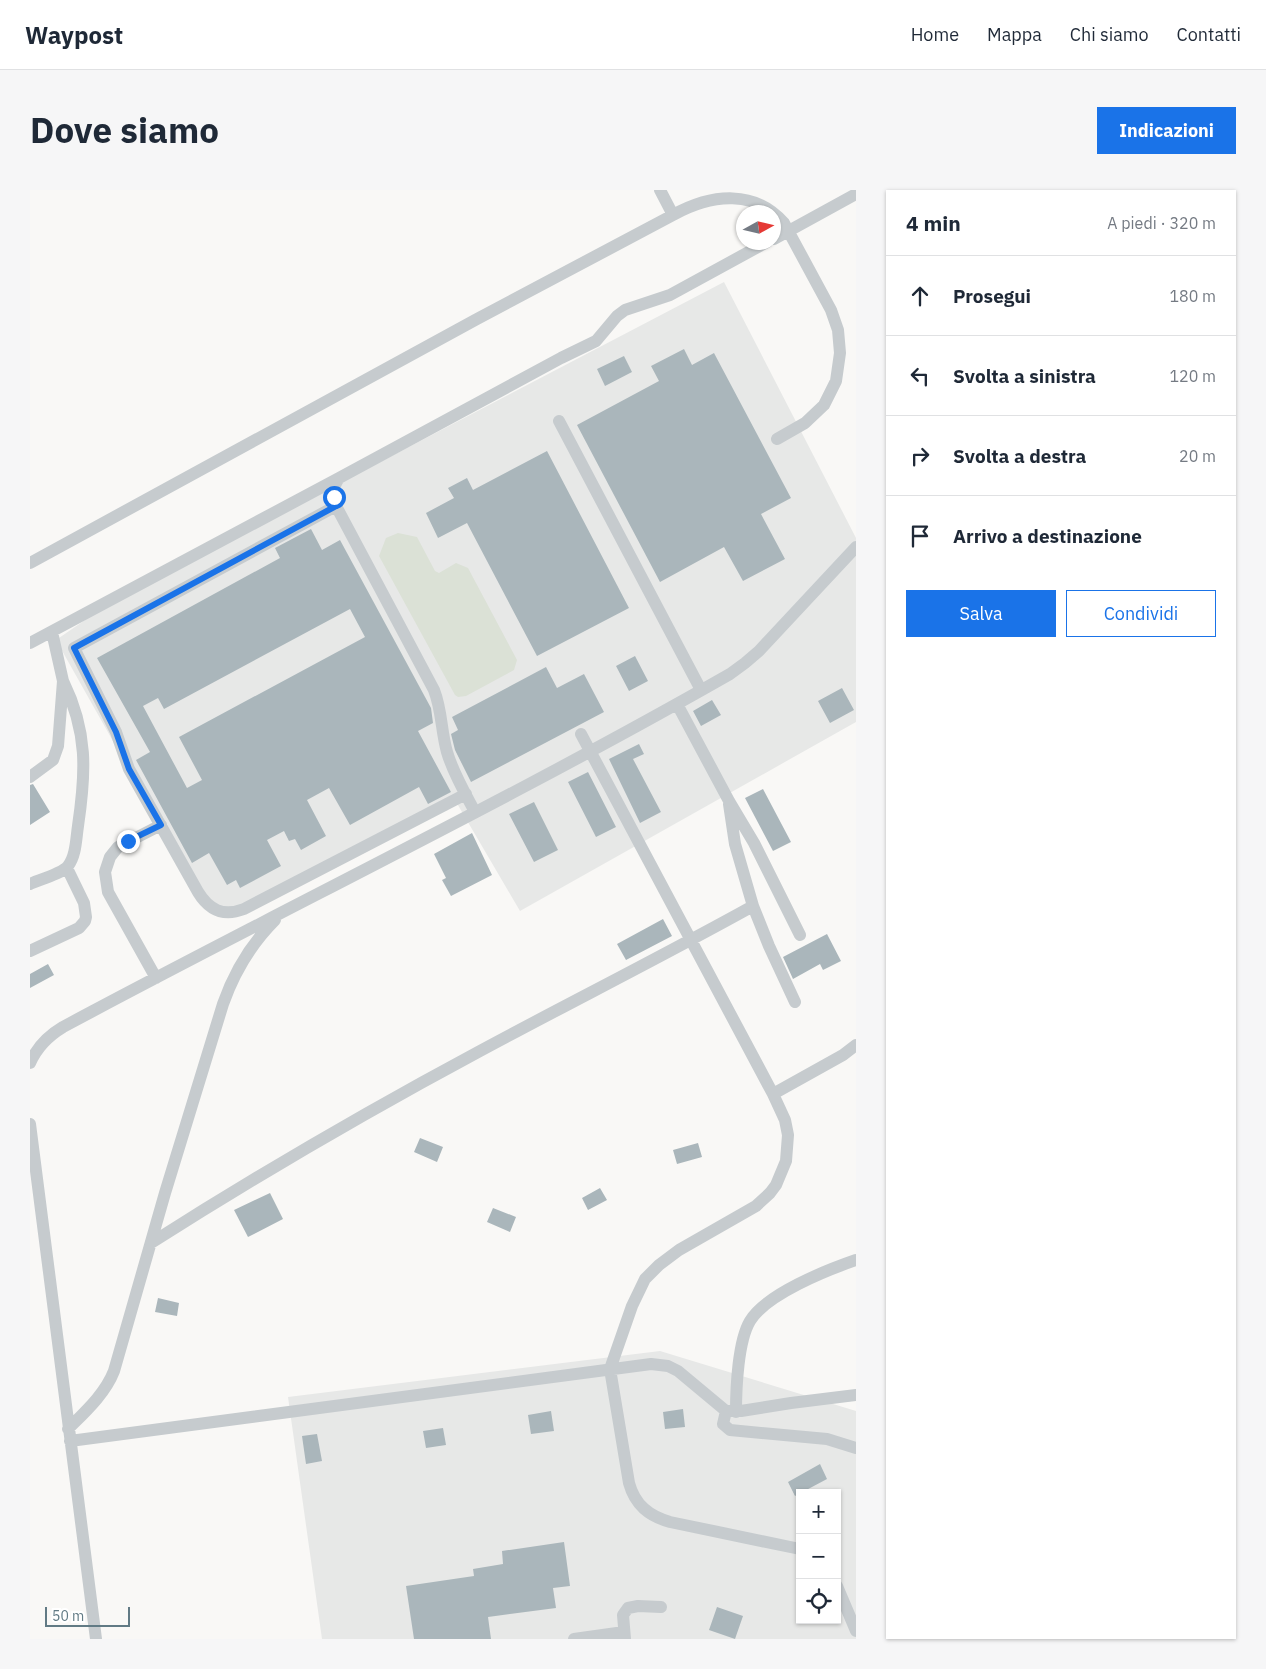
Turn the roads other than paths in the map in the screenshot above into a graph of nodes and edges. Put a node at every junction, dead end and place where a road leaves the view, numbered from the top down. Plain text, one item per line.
1 (660, 190) edge
2 (856, 194) edge
3 (673, 215) junction
4 (788, 231) junction
5 (781, 235) edge
6 (752, 250) edge
7 (559, 421) dead end
8 (777, 439) dead end
9 (339, 478) junction
10 (336, 506) junction
11 (854, 554) edge
12 (30, 563) edge
13 (52, 632) junction
14 (30, 643) edge
15 (63, 681) junction
16 (701, 690) junction
17 (677, 704) junction
18 (581, 734) dead end
19 (590, 752) junction
20 (30, 777) edge
21 (466, 794) junction
22 (729, 802) junction
23 (475, 812) junction
24 (161, 825) junction
25 (67, 868) junction
26 (30, 884) edge
27 (753, 906) junction
28 (284, 910) junction
29 (800, 935) dead end
30 (690, 941) junction
31 (30, 951) edge
32 (156, 978) junction
33 (795, 1002) dead end
34 (856, 1046) edge
35 (30, 1063) edge
36 (772, 1094) junction
37 (30, 1124) edge
38 (151, 1243) junction
39 (856, 1260) edge
40 (610, 1369) junction
41 (856, 1395) edge
42 (731, 1411) junction
43 (69, 1435) junction
44 (856, 1448) edge
45 (796, 1548) edge
46 (841, 1596) edge
47 (661, 1607) dead end
48 (856, 1632) edge
49 (625, 1636) edge
50 (96, 1639) edge
51 (574, 1639) edge

1 - 3 lane
2 - 4 lane
3 - 4 lane
3 - 12 lane
4 - 5 lane
4 - 8 lane
6 - 9 lane
7 - 16 lane
9 - 10 lane
9 - 13 lane
10 - 21 lane
10 - 24 lane
11 - 16 lane
13 - 14 lane
13 - 15 lane
15 - 20 lane
15 - 25 lane
16 - 17 lane
17 - 19 lane
17 - 22 lane
18 - 19 lane
19 - 23 lane
19 - 30 lane
21 - 23 lane
21 - 24 lane
22 - 27 lane
22 - 29 lane
23 - 28 lane
24 - 32 lane
25 - 26 lane
25 - 31 lane
27 - 30 lane
27 - 33 lane
28 - 32 lane
28 - 38 lane
30 - 36 lane
30 - 38 lane
32 - 35 lane
34 - 36 lane
36 - 40 lane
37 - 43 lane
38 - 43 lane
39 - 42 lane
40 - 42 lane
40 - 43 lane
40 - 45 lane
41 - 42 lane
42 - 44 lane
43 - 50 lane
46 - 48 lane
47 - 49 lane
49 - 51 lane

